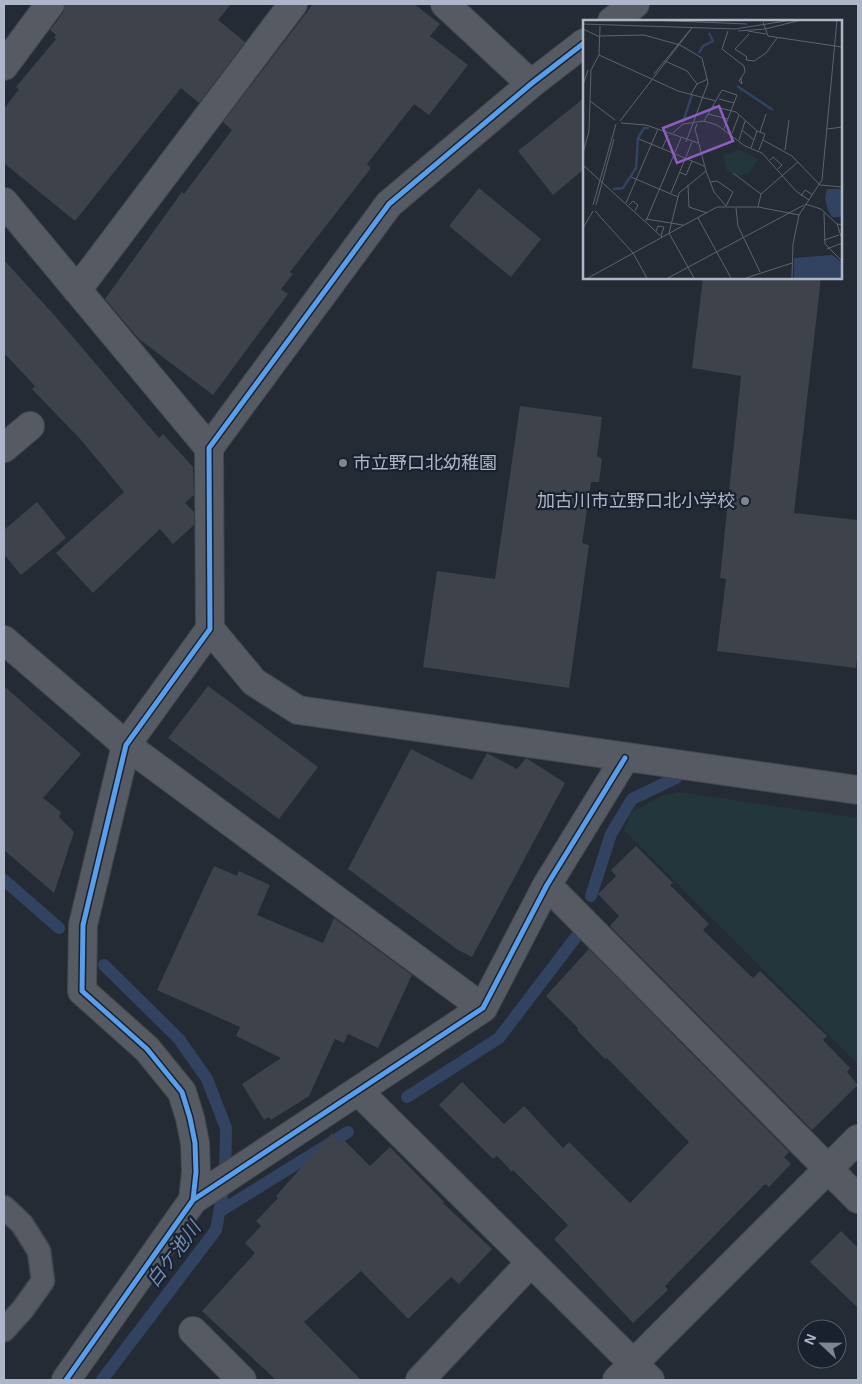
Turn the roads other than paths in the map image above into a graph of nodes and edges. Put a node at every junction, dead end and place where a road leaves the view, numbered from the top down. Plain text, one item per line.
1 (50, 4) edge
2 (293, 4) edge
3 (445, 4) edge
4 (635, 4) edge
5 (613, 20) edge
6 (583, 43) edge
7 (4, 66) edge
8 (531, 84) junction
9 (4, 202) edge
10 (77, 290) junction
11 (30, 426) dead end
12 (4, 448) edge
13 (208, 448) junction
14 (210, 630) junction
15 (4, 640) edge
16 (126, 745) junction
17 (625, 758) junction
18 (858, 790) edge
19 (547, 885) junction
20 (483, 1008) junction
21 (358, 1091) junction
22 (858, 1139) edge
23 (828, 1170) junction
24 (858, 1199) edge
25 (193, 1200) junction
26 (4, 1208) edge
27 (531, 1262) junction
28 (4, 1330) edge
29 (193, 1332) dead end
30 (634, 1375) edge
31 (66, 1380) edge
32 (242, 1380) edge
33 (420, 1380) edge

1 - 7 street
2 - 10 street
3 - 8 street
4 - 5 street
6 - 8 street
8 - 13 street
9 - 10 street
10 - 13 street
11 - 12 street
13 - 14 street
14 - 16 street
14 - 17 street
15 - 16 street
16 - 20 street
16 - 25 street
17 - 18 street
17 - 19 street
19 - 20 street
19 - 23 street
20 - 21 street
21 - 25 street
21 - 27 street
22 - 23 street
23 - 24 street
23 - 30 street
25 - 31 street
26 - 28 lane
27 - 30 street
27 - 33 street
29 - 32 street

